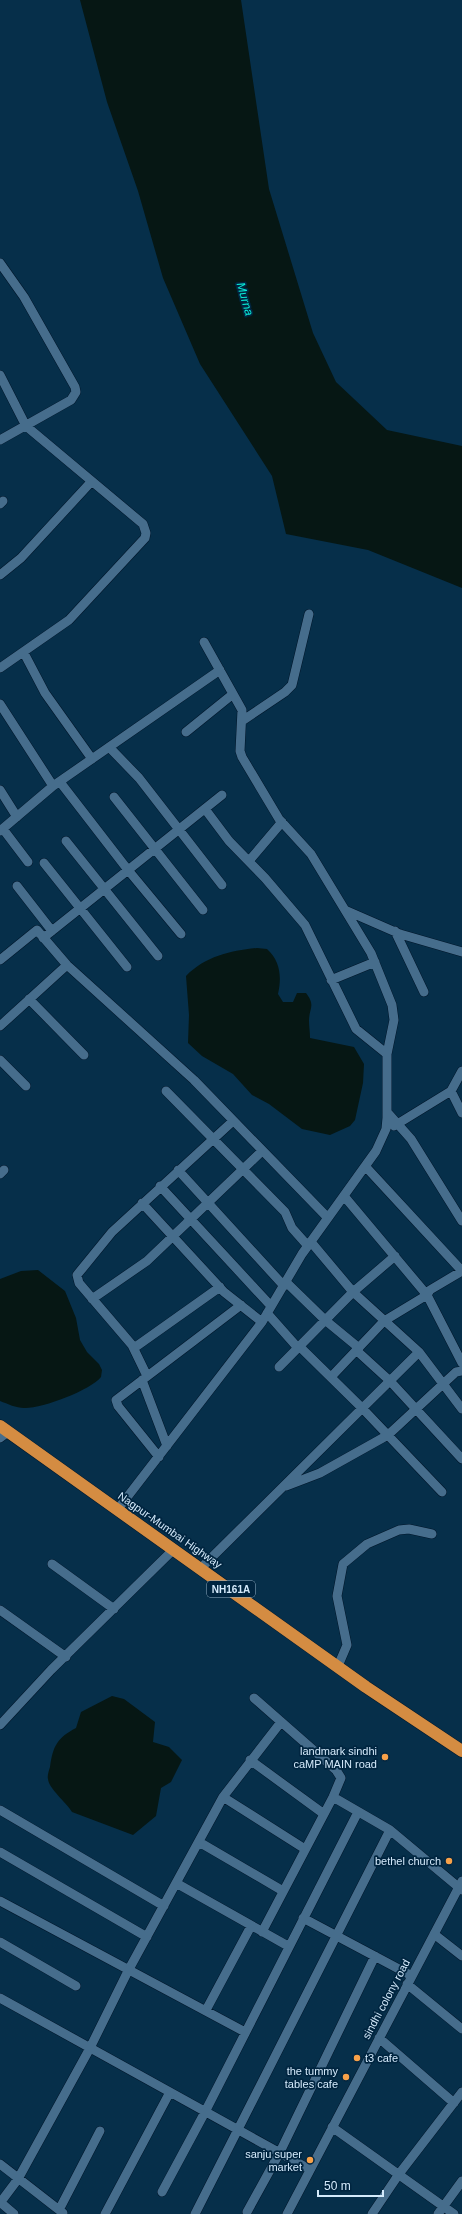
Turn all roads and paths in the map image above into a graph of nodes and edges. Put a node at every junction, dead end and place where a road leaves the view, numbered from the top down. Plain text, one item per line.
1 (0, 263) edge
2 (0, 375) edge
3 (26, 426) junction
4 (0, 440) edge
5 (92, 482) junction
6 (0, 575) edge
7 (310, 614) dead end
8 (204, 642) dead end
9 (24, 653) junction
10 (0, 668) edge
11 (220, 670) junction
12 (234, 694) junction
13 (0, 704) edge
14 (242, 721) junction
15 (186, 732) dead end
16 (109, 747) junction
17 (92, 759) junction
18 (56, 784) junction
19 (0, 790) edge
20 (222, 795) dead end
21 (114, 797) dead end
22 (205, 809) junction
23 (17, 817) junction
24 (282, 822) junction
25 (2, 830) edge
26 (179, 830) junction
27 (66, 841) dead end
28 (154, 849) junction
29 (249, 861) junction
30 (28, 862) dead end
31 (44, 863) dead end
32 (128, 870) junction
33 (222, 885) dead end
34 (18, 886) dead end
35 (104, 889) junction
36 (80, 909) junction
37 (203, 910) dead end
38 (345, 910) junction
39 (52, 931) junction
40 (395, 931) junction
41 (181, 934) dead end
42 (44, 938) junction
43 (462, 952) edge
44 (158, 956) dead end
45 (0, 960) edge
46 (375, 962) junction
47 (67, 965) junction
48 (127, 967) dead end
49 (331, 980) junction
50 (424, 992) dead end
51 (29, 999) junction
52 (0, 1026) edge
53 (387, 1054) junction
54 (84, 1055) dead end
55 (0, 1060) edge
56 (461, 1075) edge
57 (26, 1086) dead end
58 (166, 1090) dead end
59 (451, 1091) junction
60 (387, 1112) junction
61 (462, 1113) edge
62 (233, 1121) junction
63 (398, 1124) junction
64 (384, 1133) junction
65 (213, 1138) junction
66 (262, 1151) junction
67 (365, 1166) junction
68 (178, 1170) junction
69 (244, 1170) junction
70 (160, 1186) junction
71 (344, 1196) junction
72 (142, 1203) junction
73 (209, 1204) junction
74 (328, 1218) junction
75 (191, 1220) junction
76 (462, 1221) edge
77 (173, 1237) junction
78 (310, 1244) junction
79 (394, 1256) junction
80 (462, 1271) edge
81 (285, 1284) junction
82 (220, 1288) junction
83 (353, 1292) junction
84 (427, 1295) junction
85 (92, 1299) junction
86 (240, 1305) junction
87 (269, 1310) junction
88 (325, 1320) junction
89 (384, 1321) junction
90 (262, 1322) junction
91 (299, 1347) junction
92 (134, 1348) junction
93 (357, 1349) junction
94 (419, 1352) junction
95 (462, 1363) edge
96 (280, 1367) dead end
97 (462, 1371) edge
98 (331, 1377) junction
99 (145, 1378) junction
100 (390, 1381) junction
101 (443, 1384) junction
102 (362, 1408) junction
103 (415, 1408) junction
104 (462, 1409) edge
105 (3, 1432) edge
106 (388, 1435) junction
107 (167, 1446) junction
108 (159, 1456) junction
109 (462, 1459) edge
110 (282, 1487) junction
111 (442, 1492) dead end
112 (118, 1509) junction
113 (432, 1534) dead end
114 (174, 1549) junction
115 (52, 1564) dead end
116 (201, 1568) junction
117 (114, 1609) junction
118 (0, 1611) edge
119 (66, 1657) junction
120 (338, 1666) junction
121 (254, 1698) dead end
122 (281, 1722) junction
123 (0, 1725) edge
124 (462, 1751) edge
125 (250, 1760) junction
126 (223, 1797) junction
127 (333, 1798) junction
128 (0, 1810) edge
129 (358, 1812) junction
130 (324, 1814) junction
131 (390, 1830) junction
132 (199, 1842) junction
133 (305, 1849) junction
134 (0, 1852) edge
135 (176, 1883) junction
136 (461, 1886) edge
137 (283, 1891) junction
138 (0, 1901) edge
139 (164, 1906) junction
140 (303, 1918) junction
141 (251, 1926) junction
142 (262, 1932) junction
143 (434, 1934) junction
144 (336, 1936) junction
145 (147, 1937) junction
146 (0, 1942) edge
147 (288, 1946) junction
148 (375, 1956) junction
149 (462, 1956) edge
150 (128, 1971) junction
151 (412, 1976) junction
152 (407, 1984) junction
153 (76, 1986) dead end
154 (0, 1998) edge
155 (206, 2010) junction
156 (462, 2029) edge
157 (245, 2032) junction
158 (379, 2038) junction
159 (90, 2048) junction
160 (170, 2092) junction
161 (462, 2092) edge
162 (454, 2103) junction
163 (205, 2112) junction
164 (332, 2127) junction
165 (238, 2128) junction
166 (100, 2131) dead end
167 (280, 2152) junction
168 (0, 2164) edge
169 (309, 2169) junction
170 (399, 2174) junction
171 (18, 2179) junction
172 (462, 2181) edge
173 (162, 2192) dead end
174 (0, 2202) edge
175 (441, 2210) edge
176 (61, 2212) edge
177 (247, 2212) dead end
178 (14, 2214) edge
179 (105, 2214) edge
180 (195, 2214) edge
181 (287, 2214) edge
182 (372, 2214) edge
183 (454, 2214) edge

1 - 3 street
2 - 3 street
3 - 4 street
3 - 5 street
5 - 6 street
5 - 9 street
7 - 14 street
8 - 11 street
9 - 10 street
9 - 17 street
11 - 12 street
11 - 16 street
12 - 14 street
12 - 15 street
13 - 18 street
14 - 24 street
16 - 17 street
16 - 26 street
17 - 18 street
18 - 23 street
18 - 32 street
19 - 23 street
20 - 22 street
21 - 28 street
22 - 26 street
22 - 29 street
23 - 25 street
24 - 29 street
24 - 38 street
25 - 30 street
26 - 28 street
26 - 33 street
27 - 35 street
28 - 32 street
28 - 37 street
29 - 49 street
31 - 36 street
32 - 35 street
32 - 41 street
34 - 39 street
35 - 36 street
35 - 44 street
36 - 39 street
36 - 48 street
38 - 40 street
38 - 46 street
39 - 42 street
40 - 43 street
40 - 50 street
42 - 45 street
42 - 47 street
46 - 49 street
46 - 53 street
47 - 51 street
47 - 62 street
49 - 53 street
51 - 52 street
51 - 54 street
53 - 60 street
55 - 57 street
56 - 59 street
58 - 65 street
59 - 61 street
59 - 63 street
60 - 63 street
60 - 64 street
62 - 65 street
62 - 66 street
63 - 64 street
63 - 76 street
64 - 67 street
65 - 68 street
65 - 69 street
66 - 69 street
66 - 74 street
67 - 71 street
67 - 80 street
68 - 70 street
68 - 73 street
69 - 73 street
69 - 78 street
70 - 72 street
70 - 75 street
71 - 74 street
71 - 79 street
72 - 77 street
72 - 85 street
73 - 75 street
73 - 81 street
74 - 78 street
75 - 77 street
75 - 87 street
77 - 82 street
77 - 85 street
78 - 81 street
78 - 83 street
79 - 83 street
79 - 84 street
80 - 84 street
81 - 87 street
81 - 88 street
82 - 86 street
82 - 92 street
83 - 88 street
83 - 89 street
84 - 89 street
84 - 95 street
85 - 92 street
86 - 90 street
86 - 99 street
87 - 90 street
87 - 91 street
88 - 91 street
88 - 93 street
89 - 93 street
89 - 94 street
90 - 107 street
91 - 96 street
91 - 98 street
92 - 99 street
93 - 98 street
93 - 100 street
94 - 100 street
94 - 101 street
97 - 101 street
98 - 102 street
99 - 107 street
99 - 108 street
100 - 102 street
100 - 103 street
101 - 103 street
101 - 104 street
102 - 106 street
102 - 110 street
103 - 106 street
103 - 109 street
105 - 112 highway, Nagpur-Mumbai Highway / NH161A
106 - 110 street
106 - 111 street
107 - 108 street
108 - 112 street
110 - 116 street
112 - 114 highway, Nagpur-Mumbai Highway / NH161A
113 - 120 street
114 - 116 highway, Nagpur-Mumbai Highway / NH161A
114 - 117 street
115 - 117 street
116 - 120 highway, Nagpur-Mumbai Highway / NH161A
117 - 119 street
118 - 119 street
119 - 123 street
120 - 124 highway, Nagpur-Mumbai Highway / NH161A
121 - 122 street
122 - 125 street
122 - 127 street
125 - 126 street
125 - 130 street
126 - 132 street
126 - 133 street
127 - 129 street
127 - 130 street
128 - 139 street
129 - 131 street
129 - 140 street
130 - 133 street
131 - 136 street
131 - 144 street
132 - 135 street
132 - 137 street
133 - 137 street
134 - 145 street
135 - 139 street
135 - 141 street
136 - 143 street, sindhi colony road
137 - 142 street
138 - 150 street
139 - 145 street
140 - 144 street
140 - 147 street
141 - 142 street
141 - 155 street
142 - 147 street
143 - 149 street
143 - 151 street, sindhi colony road
144 - 148 street
144 - 165 street
145 - 150 street
146 - 153 street
147 - 157 street
148 - 151 street
148 - 167 street
150 - 155 street
150 - 159 street
151 - 152 street, sindhi colony road
152 - 156 street
152 - 158 street, sindhi colony road
154 - 159 street
155 - 157 street
157 - 163 street
158 - 162 street
158 - 164 street, sindhi colony road
159 - 160 street
159 - 171 street
160 - 163 street
160 - 179 street
161 - 162 street
162 - 170 street
163 - 165 street
163 - 173 street
164 - 169 street, sindhi colony road
164 - 170 street
165 - 167 street
165 - 180 street
166 - 176 street
167 - 169 street
167 - 177 street
168 - 171 street
169 - 181 street, sindhi colony road
170 - 175 street
170 - 182 street
171 - 174 street
171 - 176 street
172 - 175 street
174 - 178 street
175 - 183 street

